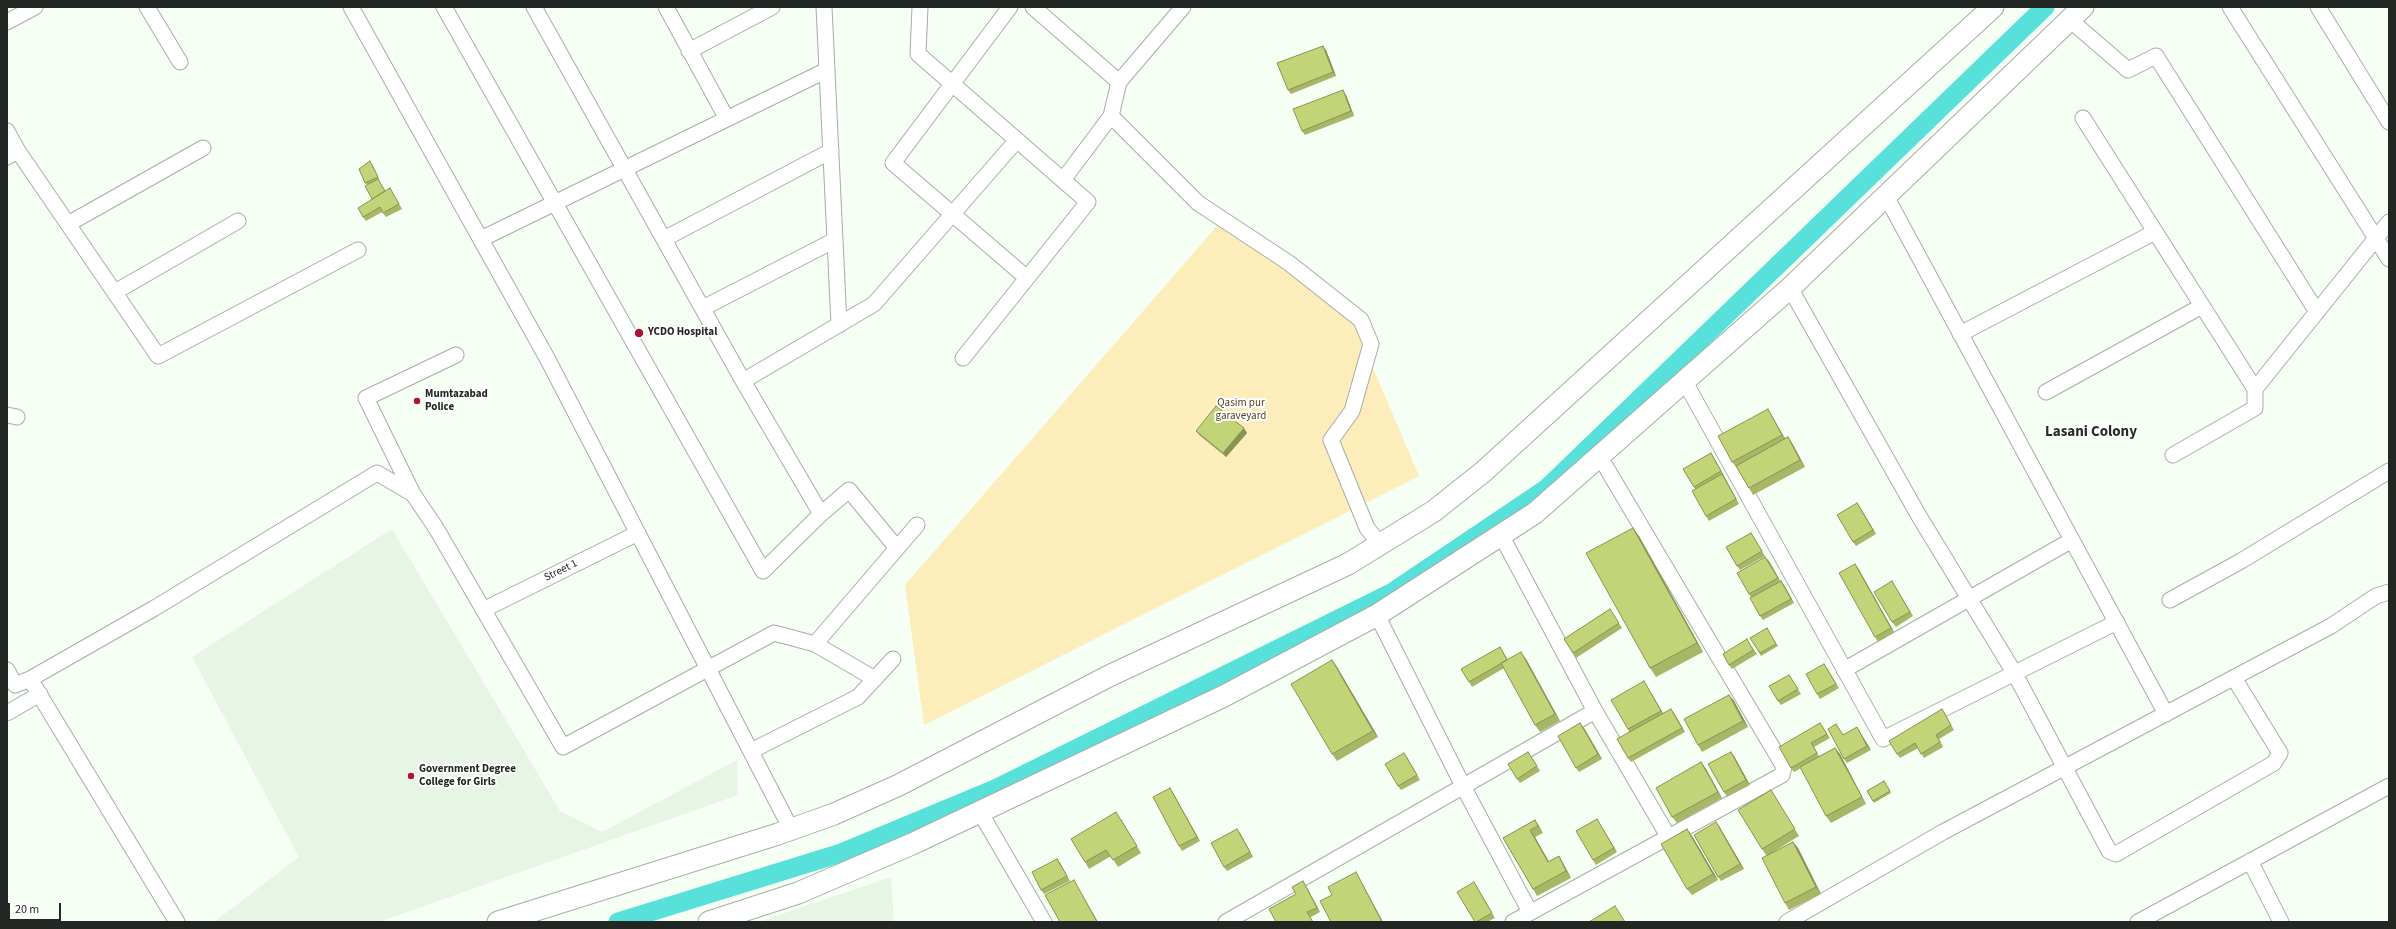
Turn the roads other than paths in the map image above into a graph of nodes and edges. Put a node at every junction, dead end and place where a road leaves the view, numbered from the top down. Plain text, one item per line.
1 (34, 7) edge
2 (147, 7) edge
3 (351, 7) edge
4 (444, 7) edge
5 (666, 7) edge
6 (772, 7) edge
7 (824, 7) edge
8 (920, 7) edge
9 (1010, 7) edge
10 (1033, 7) edge
11 (1183, 7) edge
12 (1993, 7) edge
13 (2230, 7) edge
14 (2318, 7) edge
15 (539, 8) edge
16 (2076, 13) edge
17 (7, 22) edge
18 (689, 51) junction
19 (180, 62) dead end
20 (827, 70) junction
21 (1119, 82) junction
22 (952, 84) junction
23 (1111, 116) junction
24 (2083, 118) dead end
25 (727, 119) junction
26 (2389, 122) edge
27 (7, 131) edge
28 (1017, 140) junction
29 (203, 148) dead end
30 (831, 151) junction
31 (13, 154) edge
32 (624, 169) junction
33 (1063, 180) junction
34 (1886, 196) junction
35 (555, 203) junction
36 (953, 214) junction
37 (238, 221) dead end
38 (2389, 222) edge
39 (68, 224) junction
40 (2155, 232) junction
41 (2376, 238) junction
42 (481, 239) junction
43 (664, 239) junction
44 (835, 240) junction
45 (358, 250) dead end
46 (2389, 259) edge
47 (1027, 278) junction
48 (1790, 288) junction
49 (114, 292) junction
50 (2202, 306) junction
51 (703, 308) junction
52 (2317, 312) junction
53 (839, 325) junction
54 (1960, 334) junction
55 (456, 355) dead end
56 (963, 358) dead end
57 (743, 381) junction
58 (1685, 382) junction
59 (2255, 389) junction
60 (2046, 392) dead end
61 (2172, 455) dead end
62 (1600, 458) junction
63 (2389, 471) edge
64 (413, 494) junction
65 (820, 514) junction
66 (916, 525) dead end
67 (638, 533) junction
68 (1501, 536) junction
69 (2072, 540) junction
70 (1380, 544) junction
71 (896, 547) junction
72 (2389, 592) edge
73 (1968, 599) junction
74 (2170, 600) dead end
75 (483, 610) junction
76 (1377, 615) junction
77 (2117, 622) junction
78 (815, 644) junction
79 (893, 658) dead end
80 (708, 668) junction
81 (7, 670) edge
82 (1844, 670) junction
83 (2015, 674) junction
84 (2234, 678) junction
85 (30, 679) junction
86 (875, 679) junction
87 (40, 694) junction
88 (1595, 711) junction
89 (7, 713) edge
90 (2166, 714) junction
91 (751, 751) junction
92 (2065, 768) junction
93 (1463, 786) junction
94 (2389, 786) edge
95 (980, 812) junction
96 (791, 830) junction
97 (1668, 836) junction
98 (2250, 861) junction
99 (1530, 912) junction
100 (177, 922) edge
101 (498, 922) edge
102 (709, 922) edge
103 (1044, 922) edge
104 (1226, 922) edge
105 (1513, 922) edge
106 (1787, 922) edge
107 (2138, 922) edge
108 (2281, 922) edge

1 - 17 street
2 - 19 street
3 - 42 street
4 - 35 street
5 - 18 street
6 - 18 street
7 - 20 street
8 - 22 street
9 - 22 street
10 - 21 street
11 - 21 street
12 - 70 main road
13 - 41 street
14 - 26 street
15 - 32 street
16 - 34 main road
16 - 52 street
18 - 25 street
20 - 25 street
20 - 30 street
21 - 23 street
22 - 28 street
22 - 36 street
23 - 33 street
23 - 70 street
24 - 40 street
25 - 32 street
27 - 31 street
28 - 33 street
28 - 36 street
29 - 39 street
30 - 43 street
30 - 44 street
31 - 39 street
32 - 35 street
32 - 43 street
33 - 47 street
34 - 48 main road
34 - 54 street
35 - 42 street
35 - 65 street
36 - 47 street
36 - 53 street
37 - 49 street
38 - 41 street
39 - 49 street
40 - 50 street
40 - 54 street
41 - 46 street
41 - 52 street
42 - 67 street
43 - 51 street
44 - 51 street
44 - 53 street
45 - 49 street
47 - 56 street
48 - 58 main road
48 - 73 street
50 - 59 street
50 - 60 street
51 - 57 street
52 - 59 street
53 - 57 street
54 - 69 street
55 - 64 street
57 - 65 street
58 - 62 main road
58 - 82 street
59 - 61 street
62 - 68 main road
62 - 97 street
63 - 74 street
64 - 75 street
64 - 85 street
65 - 71 street
66 - 71 street
67 - 75 street, Street 1
67 - 80 street
68 - 76 main road
68 - 88 street
69 - 73 street
69 - 77 street
70 - 96 main road
71 - 78 street
72 - 84 street
73 - 82 street
73 - 83 street
75 - 80 street
76 - 93 street
76 - 95 main road
77 - 83 street
77 - 90 street
78 - 80 street
78 - 86 street
79 - 86 street
80 - 91 street
81 - 85 street
82 - 83 street
83 - 92 street
84 - 90 street
84 - 92 street
85 - 87 street
86 - 91 street
87 - 89 street
87 - 100 street
88 - 93 street
88 - 97 street
90 - 92 street
91 - 96 street
92 - 106 street
93 - 99 street
93 - 104 street
94 - 98 street
95 - 102 main road
95 - 103 street
96 - 101 main road
97 - 99 street
98 - 107 street
98 - 108 street
99 - 105 street

